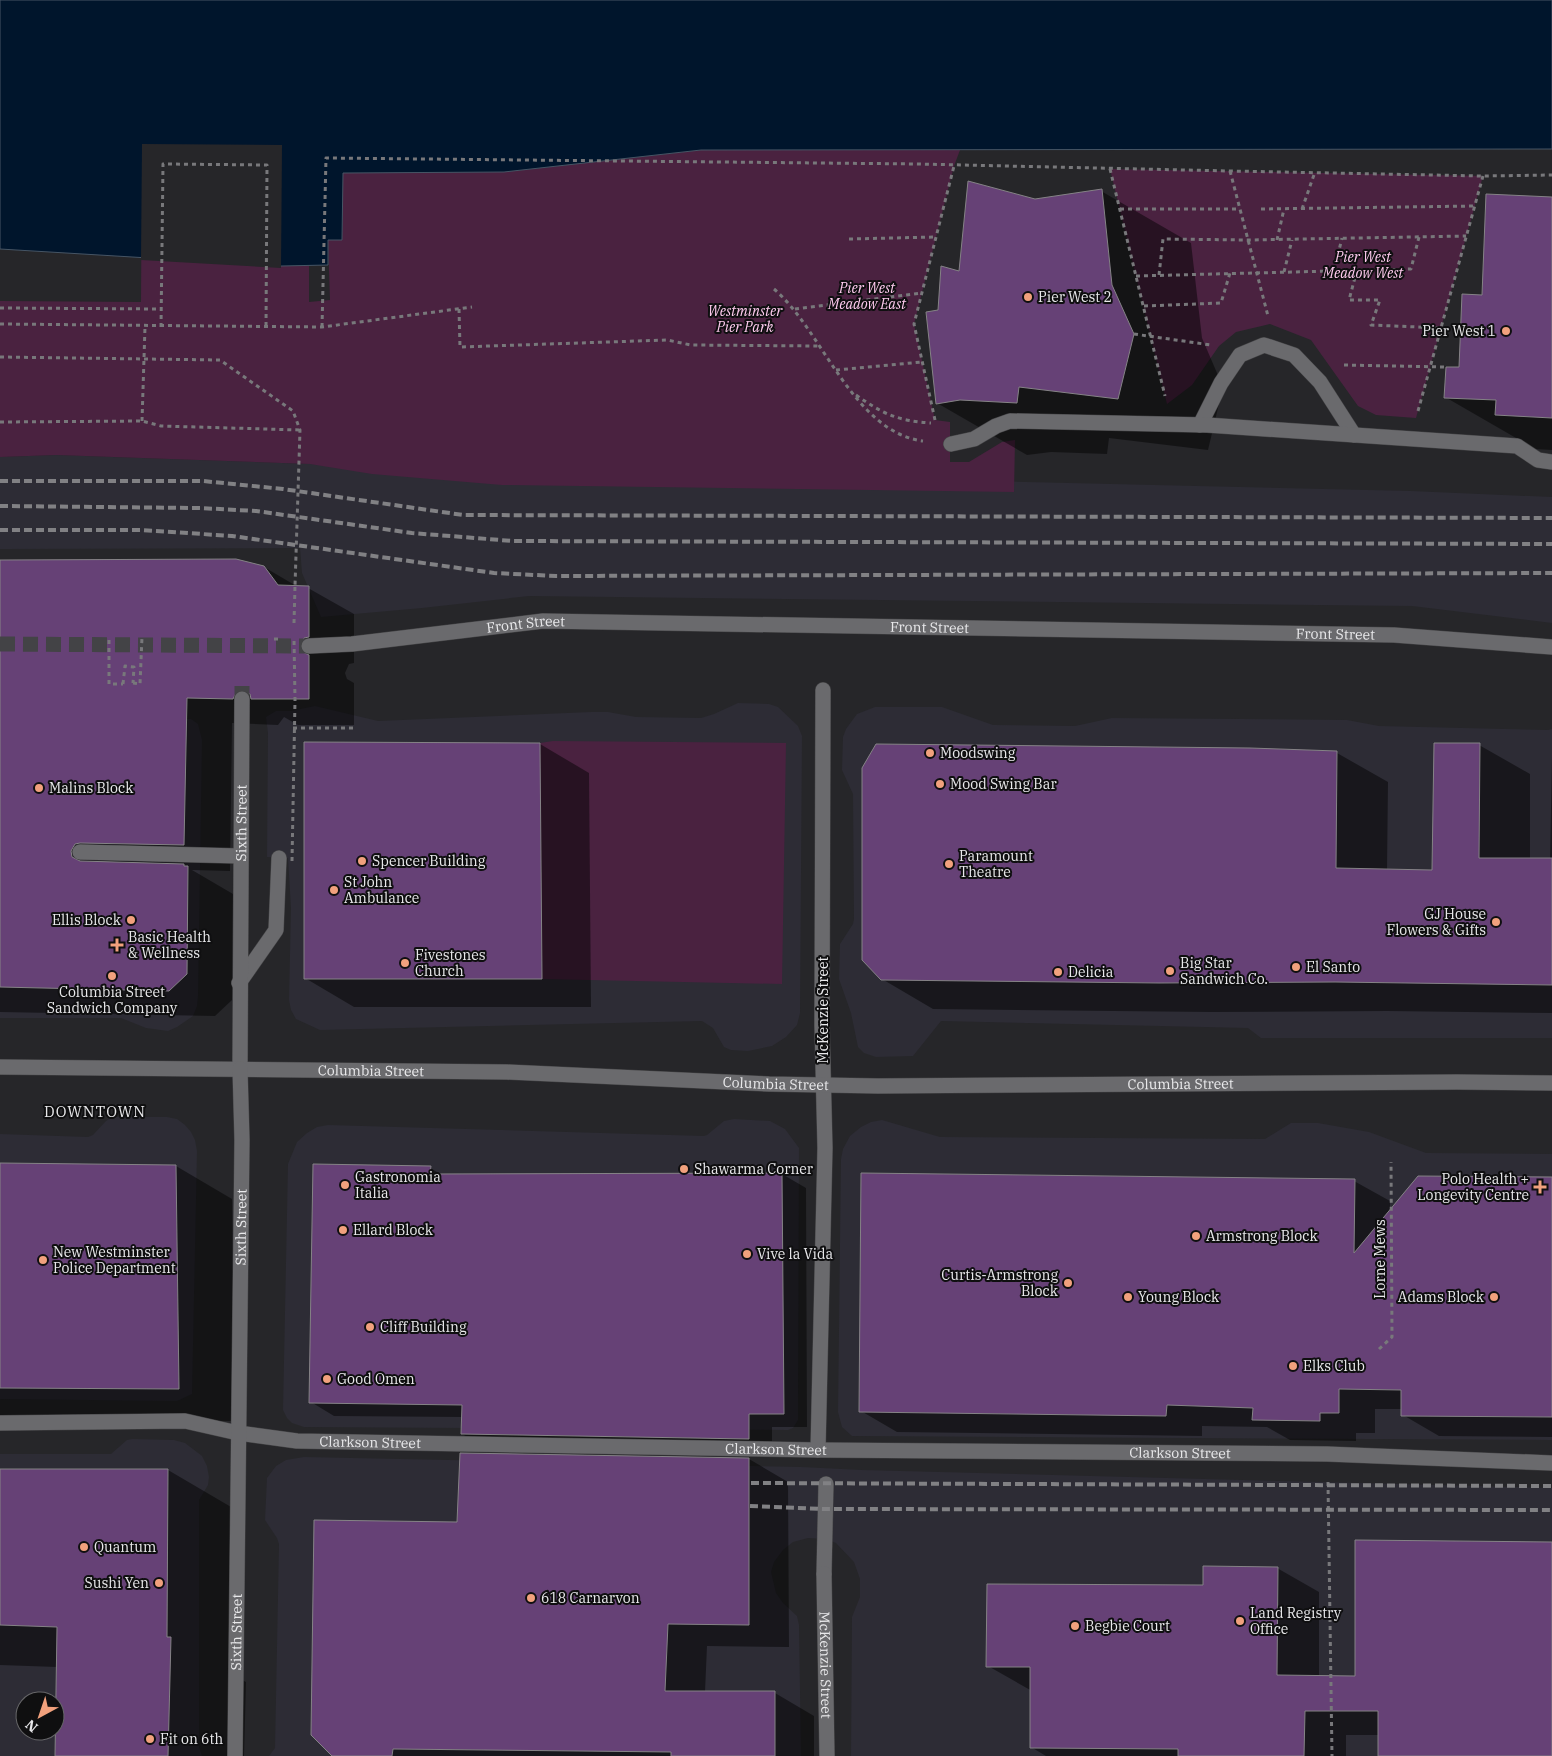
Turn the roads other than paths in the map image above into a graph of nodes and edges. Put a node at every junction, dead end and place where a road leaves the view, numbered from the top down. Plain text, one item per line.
1 (1200, 425) junction
2 (1354, 435) junction
3 (951, 444) road end
4 (1552, 462) edge
5 (309, 646) tunnel mouth
6 (1552, 646) edge
7 (823, 690) dead end
8 (242, 699) tunnel mouth
9 (80, 852) dead end
10 (240, 856) junction
11 (286, 860) road end
12 (239, 983) junction
13 (0, 1067) edge
14 (240, 1069) junction
15 (1552, 1083) edge
16 (823, 1085) junction
17 (0, 1423) edge
18 (238, 1433) junction
19 (818, 1450) junction
20 (1552, 1463) edge
21 (826, 1484) dead end
22 (235, 1756) edge
23 (826, 1756) edge

1 - 2 street
1 - 2 street
1 - 3 street
2 - 4 street
5 - 6 street, Front Street
7 - 16 street, McKenzie Street
8 - 10 street, Sixth Street
9 - 10 street
10 - 12 street, Sixth Street
11 - 12 street
12 - 14 street, Sixth Street
13 - 14 street, Columbia Street
14 - 16 street, Columbia Street
14 - 18 street, Sixth Street
15 - 16 street, Columbia Street
16 - 19 street, McKenzie Street
17 - 18 street, Clarkson Street
18 - 19 street, Clarkson Street
18 - 22 street, Sixth Street
19 - 20 street, Clarkson Street
21 - 23 street, McKenzie Street

